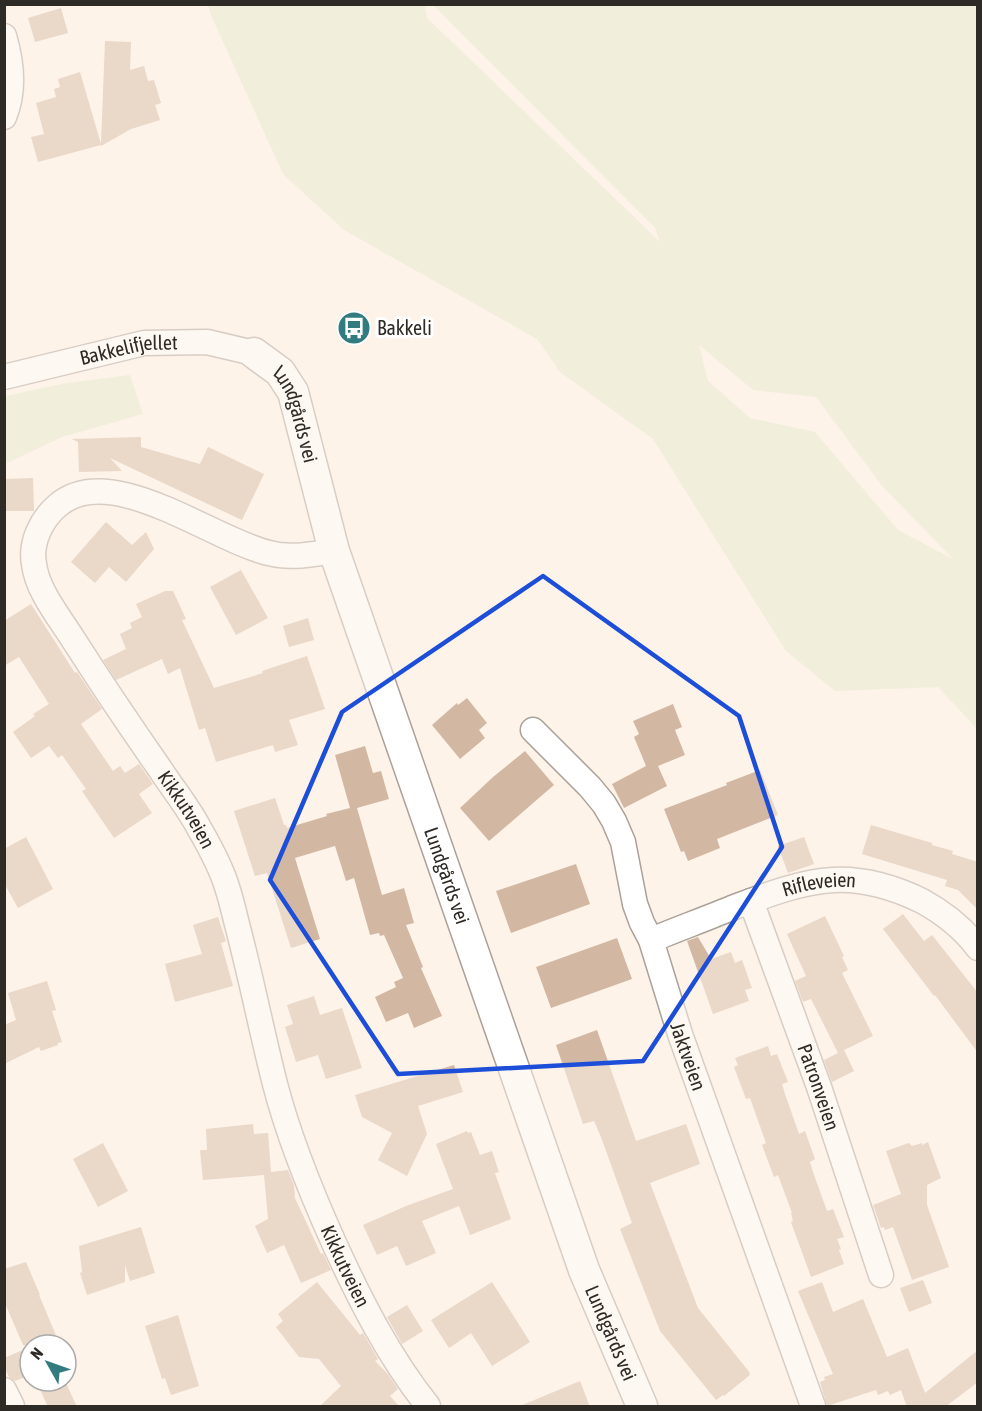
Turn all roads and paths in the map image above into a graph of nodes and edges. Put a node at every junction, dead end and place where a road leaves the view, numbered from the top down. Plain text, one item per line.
1 (4, 36) edge
2 (4, 117) edge
3 (254, 353) joint
4 (4, 377) edge
5 (334, 551) junction
6 (533, 730) dead end
7 (751, 901) junction
8 (651, 940) junction
9 (978, 948) edge
10 (881, 1275) dead end
11 (4, 1390) edge
12 (12, 1407) edge
13 (428, 1407) edge
14 (642, 1407) edge
15 (813, 1407) edge

1 - 2 street
3 - 4 street, Bakkelifjellet
3 - 5 street, Lundgårds vei
5 - 13 street, Kikkutveien
5 - 14 street, Lundgårds vei
6 - 8 street, Jaktveien
7 - 8 street, Rifleveien
7 - 9 street, Rifleveien
7 - 10 street, Patronveien
8 - 15 street, Jaktveien
11 - 12 street

